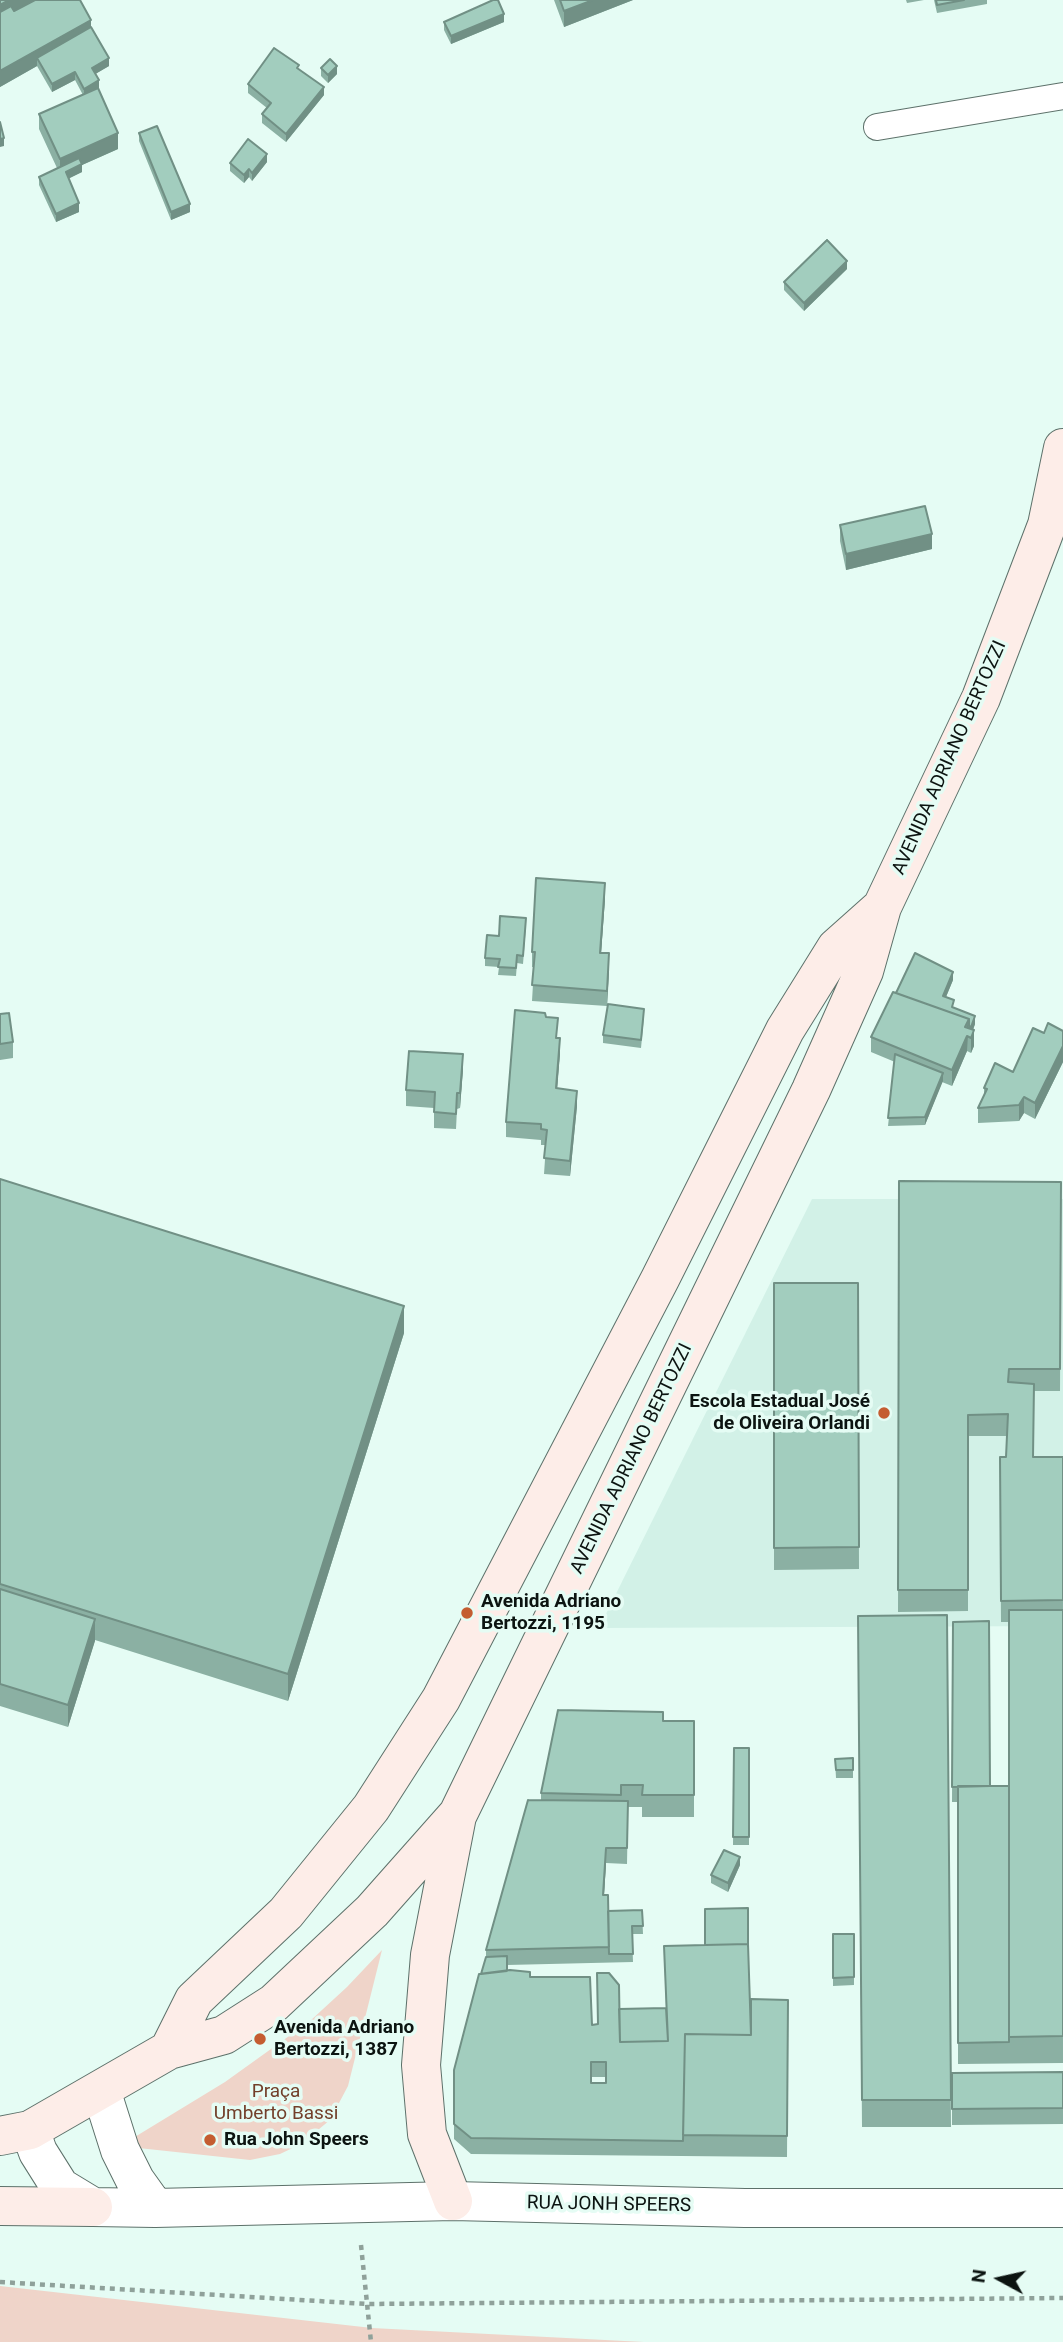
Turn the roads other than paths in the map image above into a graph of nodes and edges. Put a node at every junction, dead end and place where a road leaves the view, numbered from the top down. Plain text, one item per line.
1 (1063, 96) edge
2 (877, 127) dead end
3 (1063, 448) edge
4 (882, 907) junction
5 (458, 1814) junction
6 (169, 2050) junction
7 (101, 2090) junction
8 (15, 2133) edge
9 (453, 2201) junction
10 (0, 2206) edge
11 (93, 2207) junction
12 (155, 2208) junction
13 (1063, 2208) edge

1 - 2 lane
3 - 4 main road, AVENIDA ADRIANO BERTOZZI
4 - 5 main road, AVENIDA ADRIANO BERTOZZI
4 - 6 main road, AVENIDA ADRIANO BERTOZZI
5 - 6 main road, AVENIDA ADRIANO BERTOZZI
5 - 9 main road
6 - 7 main road, AVENIDA ADRIANO BERTOZZI
7 - 8 main road
7 - 12 street
8 - 11 street
9 - 12 street, RUA JONH SPEERS
9 - 13 street, RUA JONH SPEERS
10 - 11 main road
11 - 12 street, RUA JONH SPEERS

